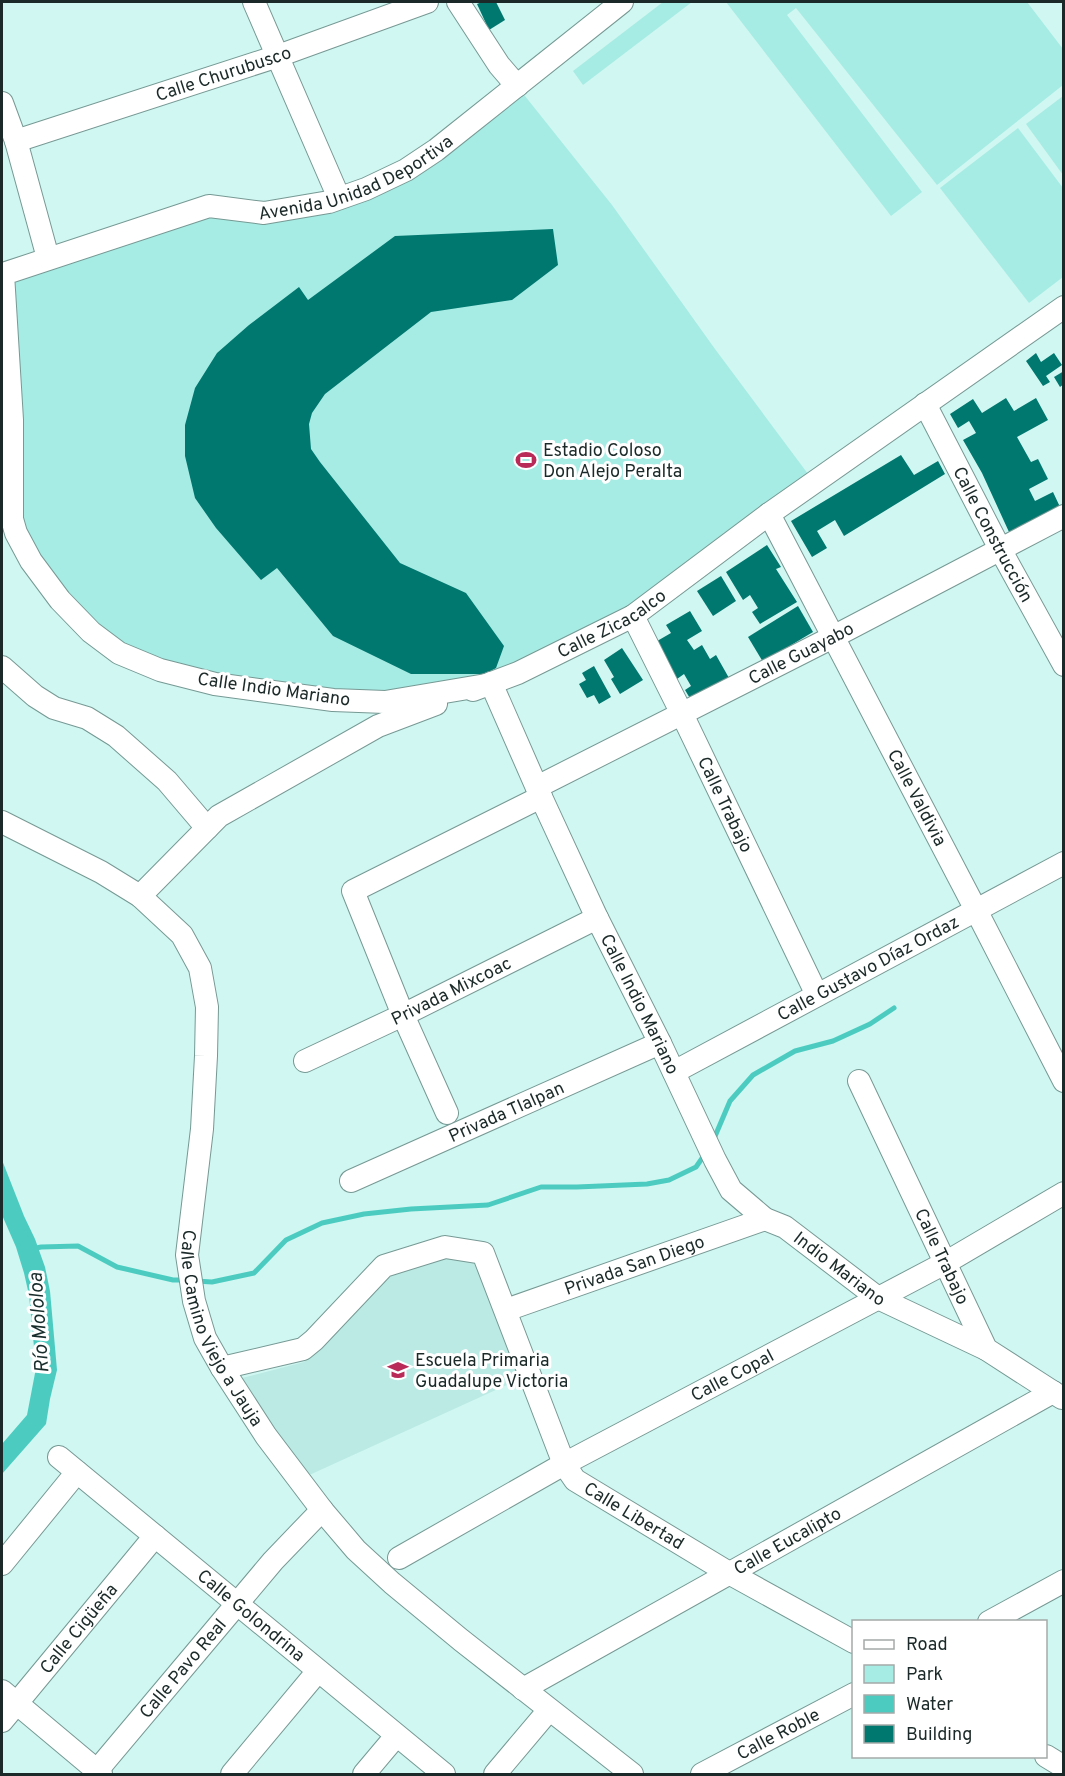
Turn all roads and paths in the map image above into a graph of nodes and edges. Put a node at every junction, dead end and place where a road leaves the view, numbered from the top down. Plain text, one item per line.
1 (254, 2) edge
2 (427, 2) edge
3 (458, 2) edge
4 (622, 2) edge
5 (278, 56) junction
6 (517, 86) junction
7 (2, 103) edge
8 (16, 141) junction
9 (339, 198) junction
10 (48, 258) junction
11 (1064, 307) edge
12 (925, 404) junction
13 (768, 514) junction
14 (7, 515) edge
15 (1064, 516) edge
16 (1000, 549) junction
17 (633, 616) junction
18 (833, 637) junction
19 (1064, 665) edge
20 (2, 667) edge
21 (489, 684) junction
22 (682, 714) junction
23 (539, 792) junction
24 (2, 822) edge
25 (207, 828) junction
26 (1064, 863) edge
27 (140, 896) junction
28 (976, 910) junction
29 (597, 918) junction
30 (817, 995) junction
31 (403, 1015) junction
32 (660, 1043) junction
33 (304, 1061) dead end
34 (674, 1072) junction
35 (860, 1081) dead end
36 (1064, 1081) edge
37 (447, 1113) dead end
38 (715, 1160) joint
39 (351, 1181) dead end
40 (1064, 1193) edge
41 (765, 1219) junction
42 (945, 1263) junction
43 (878, 1298) junction
44 (506, 1310) junction
45 (986, 1349) junction
46 (222, 1368) junction
47 (1058, 1395) edge
48 (59, 1457) dead end
49 (564, 1464) junction
50 (77, 1472) junction
51 (322, 1510) junction
52 (155, 1536) junction
53 (399, 1558) dead end
54 (2, 1564) edge
55 (729, 1573) junction
56 (1064, 1581) edge
57 (237, 1604) junction
58 (993, 1620) edge
59 (852, 1641) edge
60 (318, 1671) junction
61 (523, 1689) junction
62 (852, 1695) edge
63 (9, 1698) edge
64 (549, 1710) junction
65 (2, 1722) edge
66 (396, 1736) junction
67 (1047, 1757) edge
68 (1064, 1767) edge
69 (97, 1773) edge
70 (232, 1774) edge
71 (364, 1774) edge
72 (444, 1774) edge
73 (495, 1774) edge
74 (632, 1774) edge
75 (702, 1774) edge
76 (1052, 1774) edge

1 - 5 street
2 - 5 street, Calle Churubusco
3 - 6 street
4 - 6 street, Avenida Unidad Deportiva
5 - 8 street, Calle Churubusco
5 - 9 street
6 - 9 street, Avenida Unidad Deportiva
7 - 8 street
8 - 10 street
9 - 10 street, Avenida Unidad Deportiva
10 - 14 street, Calle Indio Mariano
11 - 12 street, Calle Zicacalco
12 - 13 street, Calle Zicacalco
12 - 16 street, Calle Construcción
13 - 17 street, Calle Zicacalco
13 - 18 street, Calle Valdivia
14 - 21 street, Calle Indio Mariano
15 - 16 street, Calle Guayabo
16 - 18 street, Calle Guayabo
16 - 19 street, Calle Construcción
17 - 21 street, Calle Zicacalco
17 - 22 street, Calle Trabajo
18 - 22 street, Calle Guayabo
18 - 28 street, Calle Valdivia
20 - 25 street
21 - 23 street, Calle Indio Mariano
21 - 25 street, Calle Zicacalco
22 - 23 street, Calle Guayabo
22 - 30 street, Calle Trabajo
23 - 29 street, Calle Indio Mariano
23 - 31 street, Calle Guayabo
24 - 27 street, Calle Camino Viejo a Jauja
25 - 27 street, Calle Zicacalco
26 - 28 street, Calle Gustavo Díaz Ordaz
27 - 46 street, Calle Camino Viejo a Jauja
28 - 30 street, Calle Gustavo Díaz Ordaz
28 - 36 street, Calle Valdivia
29 - 31 street, Privada Mixcoac
29 - 32 street, Calle Indio Mariano
30 - 34 street, Calle Gustavo Díaz Ordaz
31 - 33 street, Privada Mixcoac
31 - 37 street
32 - 34 street, Calle Indio Mariano
32 - 39 street, Privada Tlalpan
34 - 38 street, Calle Indio Mariano
35 - 42 street, Calle Trabajo
38 - 41 street, Indio Mariano
40 - 42 street, Calle Copal
41 - 43 street, Indio Mariano
41 - 44 street, Privada San Diego
42 - 43 street, Calle Copal
42 - 45 street, Calle Trabajo
43 - 45 street, Indio Mariano
43 - 49 street, Calle Copal
44 - 46 street, Calle Libertad
44 - 49 street, Calle Libertad
45 - 47 street
46 - 51 street, Calle Camino Viejo a Jauja
47 - 55 street, Calle Eucalipto
48 - 50 street, Calle Golondrina
49 - 53 street, Calle Copal
49 - 55 street, Calle Libertad
50 - 52 street, Calle Golondrina
50 - 54 street
51 - 57 street, Calle Pavo Real
51 - 61 street, Calle Camino Viejo a Jauja
52 - 57 street, Calle Golondrina
52 - 63 street, Calle Cigüeña
55 - 59 street, Calle Libertad
55 - 61 street, Calle Eucalipto
56 - 58 street
57 - 60 street, Calle Golondrina
57 - 69 street, Calle Pavo Real
60 - 66 street, Calle Golondrina
60 - 70 street
61 - 64 street, Calle Camino Viejo a Jauja
62 - 75 street, Calle Roble
63 - 65 street, Calle Cigüeña
63 - 69 street
64 - 73 street
64 - 74 street, Calle Camino Viejo a Jauja
66 - 71 street
66 - 72 street, Calle Golondrina
67 - 68 street
68 - 76 street

